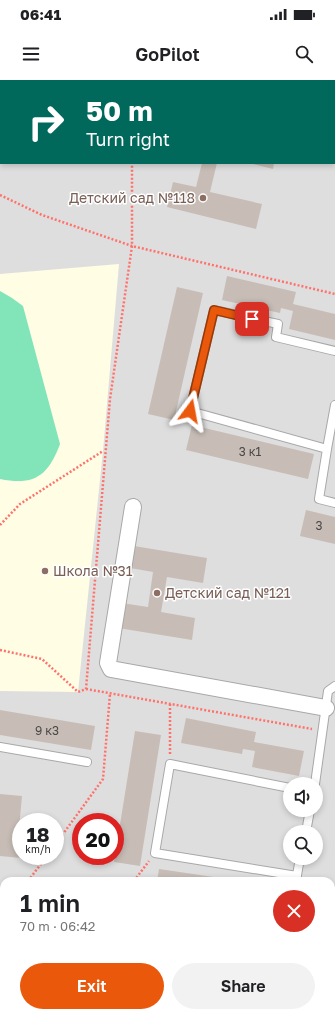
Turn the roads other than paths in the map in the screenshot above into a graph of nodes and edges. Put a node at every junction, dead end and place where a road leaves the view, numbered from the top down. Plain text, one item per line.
1 (335, 351) edge
2 (335, 405) edge
3 (327, 449) junction
4 (335, 503) edge
5 (133, 507) dead end
6 (335, 686) edge
7 (326, 708) junction
8 (0, 747) edge
9 (87, 762) dead end
10 (316, 777) edge
11 (283, 787) edge
12 (299, 865) edge
13 (290, 877) edge
14 (296, 877) edge

1 - 3 lane
2 - 3 lane
3 - 4 lane
5 - 7 street
6 - 7 lane
7 - 10 lane
8 - 9 lane
11 - 13 lane
12 - 14 lane

